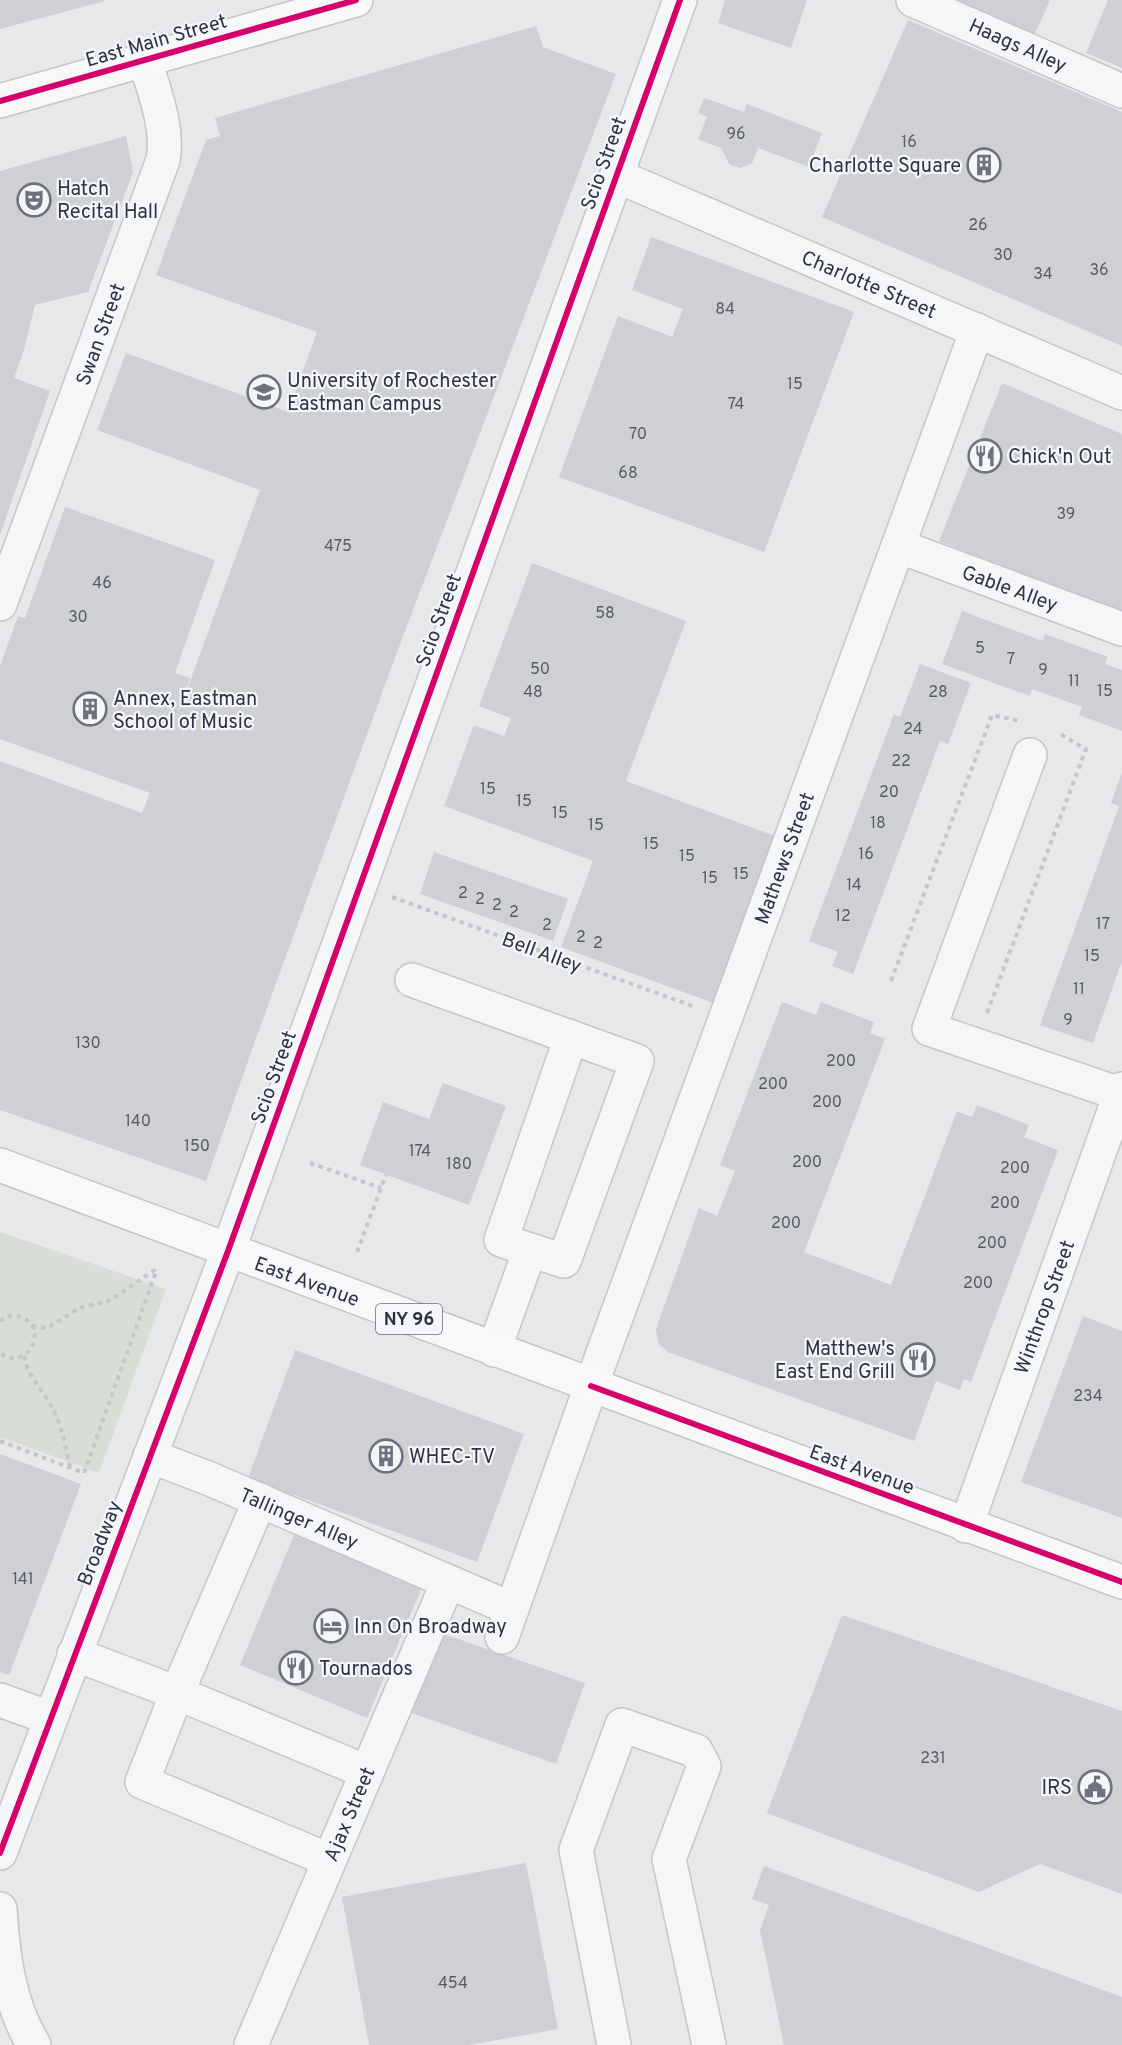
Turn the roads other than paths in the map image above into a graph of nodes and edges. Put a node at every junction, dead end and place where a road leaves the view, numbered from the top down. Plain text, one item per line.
1 (356, 0) edge
2 (680, 0) edge
3 (913, 0) edge
4 (145, 60) junction
5 (1122, 91) edge
6 (0, 101) edge
7 (617, 176) junction
8 (976, 330) junction
9 (1122, 393) edge
10 (898, 546) junction
11 (0, 604) edge
12 (1122, 629) edge
13 (1030, 755) dead end
14 (412, 980) dead end
15 (571, 1037) junction
16 (1121, 1091) edge
17 (0, 1165) edge
18 (530, 1250) junction
19 (228, 1251) junction
20 (494, 1350) junction
21 (591, 1386) junction
22 (150, 1455) junction
23 (260, 1500) junction
24 (966, 1526) junction
25 (448, 1582) junction
26 (1122, 1582) edge
27 (507, 1623) joint
28 (74, 1654) junction
29 (177, 1693) junction
30 (0, 1700) edge
31 (50, 1718) junction
32 (367, 1772) junction
33 (1, 1856) edge
34 (329, 1860) junction
35 (0, 1909) edge
36 (34, 2045) edge
37 (251, 2045) edge
38 (615, 2045) edge
39 (709, 2045) edge

1 - 4 main road, East Main Street
2 - 7 street, Scio Street
3 - 5 street, Haags Alley
4 - 6 main road, East Main Street
4 - 11 street, Swan Street
7 - 8 street, Charlotte Street
7 - 19 street, Scio Street
8 - 9 street, Charlotte Street
8 - 10 street, Mathews Street
10 - 12 street, Gable Alley
10 - 21 street, Mathews Street
13 - 16 street
14 - 15 street
15 - 18 street
15 - 18 street
16 - 24 street, Winthrop Street
17 - 19 main road, East Avenue / NY 96
18 - 20 street
19 - 20 main road, East Avenue / NY 96
19 - 22 street, Broadway
20 - 21 main road, East Avenue / NY 96
21 - 24 main road, East Avenue / NY 96
21 - 27 street, Mathews Street
22 - 23 street, Tallinger Alley
22 - 28 street, Broadway
23 - 25 street, Tallinger Alley
23 - 29 street
24 - 26 main road, East Avenue / NY 96
25 - 27 street, Tallinger Alley
25 - 32 street, Ajax Street
28 - 29 street
28 - 31 street, Broadway
29 - 32 street
29 - 34 street
30 - 31 street
31 - 33 street, Broadway
32 - 34 street, Ajax Street
34 - 37 street, Ajax Street
35 - 36 street
38 - 39 street

